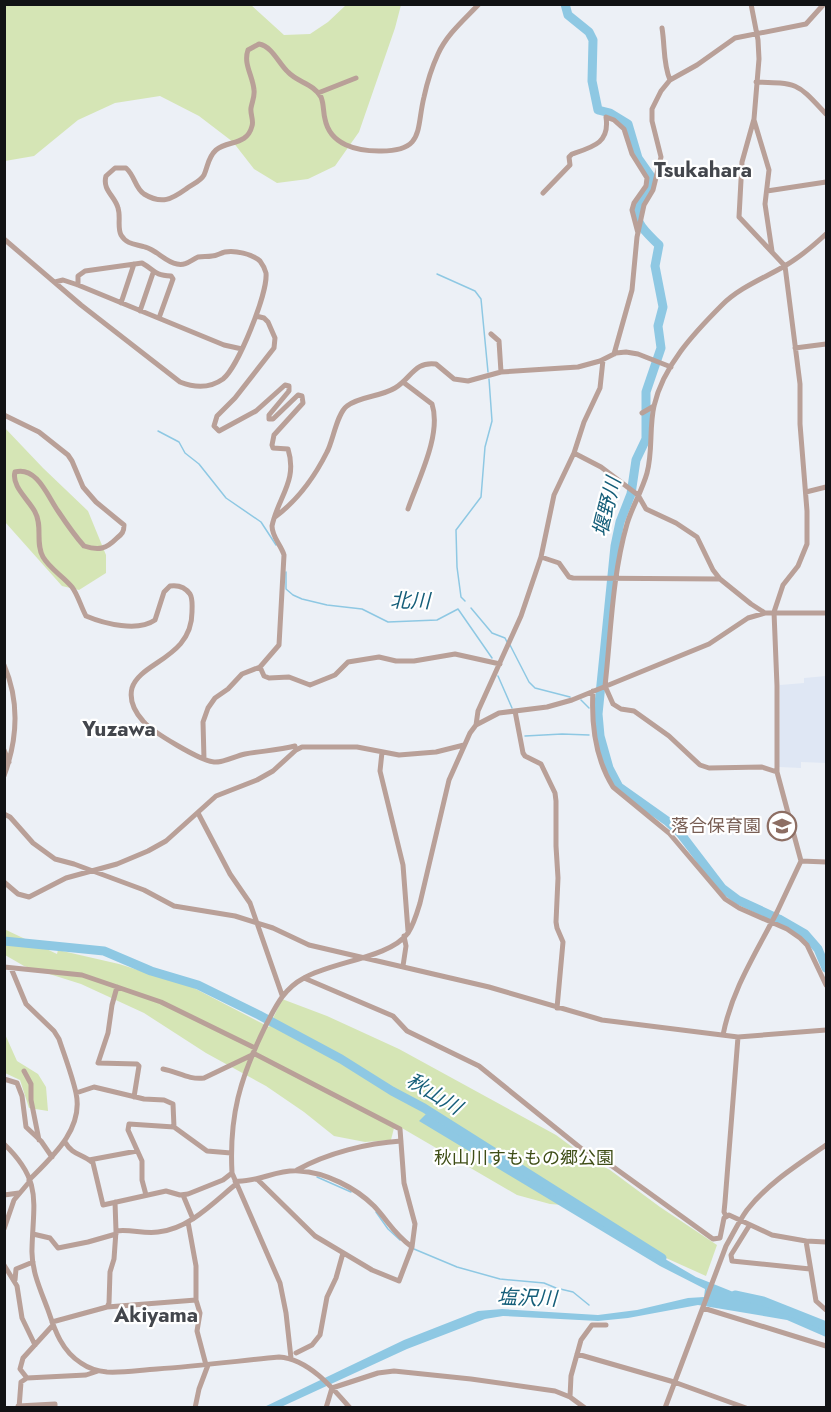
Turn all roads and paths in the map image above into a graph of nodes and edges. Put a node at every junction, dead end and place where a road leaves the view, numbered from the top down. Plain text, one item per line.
1 (479, 4) edge
2 (751, 4) edge
3 (824, 9) edge
4 (662, 28) dead end
5 (755, 33) junction
6 (356, 78) dead end
7 (670, 80) junction
8 (756, 82) junction
9 (318, 93) junction
10 (826, 114) edge
11 (753, 119) junction
12 (826, 182) edge
13 (767, 191) junction
14 (543, 193) dead end
15 (646, 200) junction
16 (635, 203) junction
17 (638, 232) junction
18 (826, 234) edge
19 (4, 239) edge
20 (772, 251) junction
21 (134, 264) junction
22 (785, 266) junction
23 (153, 273) junction
24 (55, 282) junction
25 (78, 285) junction
26 (121, 303) junction
27 (140, 311) junction
28 (256, 316) junction
29 (159, 318) junction
30 (491, 334) dead end
31 (826, 344) edge
32 (795, 348) junction
33 (242, 349) junction
34 (614, 354) junction
35 (603, 360) junction
36 (671, 367) junction
37 (501, 372) junction
38 (403, 382) junction
39 (654, 406) junction
40 (642, 413) dead end
41 (4, 415) edge
42 (574, 453) junction
43 (826, 488) edge
44 (806, 492) junction
45 (637, 495) junction
46 (408, 509) dead end
47 (274, 518) junction
48 (541, 557) junction
49 (616, 578) junction
50 (720, 579) junction
51 (774, 612) junction
52 (765, 613) junction
53 (826, 613) edge
54 (4, 664) edge
55 (500, 664) junction
56 (260, 667) junction
57 (604, 687) junction
58 (594, 691) junction
59 (515, 711) junction
60 (476, 724) junction
61 (464, 745) junction
62 (295, 746) dead end
63 (4, 750) edge
64 (382, 752) junction
65 (204, 759) junction
66 (9, 762) junction
67 (777, 772) junction
68 (4, 776) edge
69 (198, 813) junction
70 (4, 814) edge
71 (801, 861) junction
72 (826, 862) edge
73 (93, 872) junction
74 (4, 882) edge
75 (771, 922) junction
76 (257, 924) junction
77 (406, 934) junction
78 (362, 958) junction
79 (403, 966) junction
80 (8, 968) edge
81 (304, 978) junction
82 (826, 986) edge
83 (117, 987) junction
84 (282, 995) junction
85 (557, 1008) junction
86 (826, 1030) edge
87 (723, 1035) junction
88 (738, 1037) junction
89 (253, 1052) junction
90 (163, 1068) dead end
91 (24, 1071) dead end
92 (4, 1079) edge
93 (76, 1093) junction
94 (134, 1097) junction
95 (174, 1127) junction
96 (39, 1140) junction
97 (401, 1141) junction
98 (65, 1142) junction
99 (4, 1144) edge
100 (826, 1145) edge
101 (137, 1151) junction
102 (231, 1153) junction
103 (52, 1157) junction
104 (89, 1160) junction
105 (297, 1170) junction
106 (232, 1173) junction
107 (257, 1179) junction
108 (30, 1181) junction
109 (236, 1182) junction
110 (19, 1193) junction
111 (4, 1195) edge
112 (183, 1195) junction
113 (146, 1196) junction
114 (115, 1202) junction
115 (726, 1216) junction
116 (191, 1221) junction
117 (740, 1221) junction
118 (749, 1226) junction
119 (4, 1229) edge
120 (116, 1233) junction
121 (33, 1234) junction
122 (806, 1240) junction
123 (826, 1242) edge
124 (412, 1247) junction
125 (343, 1253) junction
126 (33, 1262) junction
127 (4, 1265) edge
128 (810, 1269) junction
129 (15, 1281) junction
130 (196, 1300) junction
131 (107, 1307) junction
132 (703, 1308) junction
133 (826, 1310) edge
134 (53, 1324) junction
135 (606, 1324) dead end
136 (289, 1343) junction
137 (35, 1345) junction
138 (826, 1346) edge
139 (577, 1354) junction
140 (293, 1355) junction
141 (267, 1358) junction
142 (207, 1365) junction
143 (99, 1370) junction
144 (27, 1378) junction
145 (674, 1382) junction
146 (331, 1387) junction
147 (570, 1397) junction
148 (18, 1407) edge
149 (55, 1407) edge
150 (195, 1407) edge
151 (327, 1407) edge
152 (350, 1407) edge
153 (585, 1407) edge
154 (665, 1407) edge
155 (744, 1407) edge

1 - 9 street
2 - 5 street
3 - 5 street
4 - 7 street
5 - 7 street
5 - 8 street
6 - 9 street
7 - 15 street
8 - 10 street
8 - 11 street
9 - 28 street
11 - 13 street
11 - 20 street
12 - 13 street
13 - 20 street
14 - 16 street
15 - 16 street
15 - 17 street
16 - 17 street
17 - 34 street
18 - 22 street
19 - 24 street
20 - 22 street
21 - 23 street
21 - 25 street
21 - 26 street
22 - 32 street
22 - 36 street
23 - 27 street
23 - 29 street
24 - 25 street
24 - 33 street
25 - 26 street
26 - 27 street
27 - 29 street
28 - 33 street
28 - 47 street
29 - 33 street
30 - 37 street
31 - 32 street
32 - 44 street
34 - 35 street
34 - 36 street
35 - 37 street
35 - 42 street
36 - 39 street
37 - 38 street
38 - 46 street
38 - 47 street
39 - 40 street
39 - 45 street
41 - 65 street
42 - 45 street
42 - 48 street
43 - 44 street
44 - 51 street
45 - 49 street
45 - 50 street
47 - 56 street
48 - 49 street
48 - 55 street
49 - 50 street
49 - 57 street
50 - 52 street
51 - 52 street
51 - 53 street
51 - 67 street
52 - 57 street
54 - 66 street
55 - 56 street
55 - 60 street
56 - 65 street
57 - 58 street
57 - 67 street
58 - 59 street
58 - 75 street
59 - 60 street
59 - 85 street
60 - 61 street
61 - 64 street
61 - 77 street
62 - 65 street
63 - 66 street
64 - 69 street
64 - 77 street
66 - 68 street
67 - 71 street
69 - 73 street
69 - 76 street
70 - 73 street
71 - 72 street
71 - 75 street
73 - 74 street
73 - 76 street
75 - 82 street
75 - 87 street
76 - 78 street
76 - 84 street
77 - 78 street
77 - 79 street
78 - 79 street
78 - 81 street
79 - 85 street
80 - 83 street
80 - 93 street
81 - 84 street
81 - 115 street
83 - 89 street
83 - 94 street
84 - 89 street
85 - 87 street
86 - 88 street
87 - 88 street
88 - 115 street
89 - 90 street
89 - 97 street
89 - 102 street
91 - 96 street
92 - 96 street
93 - 94 street
93 - 98 street
94 - 95 street
95 - 101 street
95 - 102 street
96 - 103 street
97 - 105 street
97 - 124 street
98 - 103 street
98 - 104 street
99 - 108 street
100 - 117 street
101 - 104 street
101 - 113 street
102 - 106 street
103 - 108 street
104 - 114 street
105 - 107 street
105 - 124 street
106 - 109 street
106 - 112 street
107 - 109 street
107 - 125 street
108 - 110 street
108 - 121 street
109 - 116 street
109 - 136 street
110 - 111 street
110 - 119 street
112 - 113 street
112 - 116 street
113 - 114 street
114 - 120 street
115 - 117 street
116 - 120 street
116 - 130 street
117 - 118 street
117 - 132 street
118 - 122 street
118 - 128 street
120 - 121 street
120 - 131 street
121 - 126 street
122 - 123 street
122 - 128 street
124 - 125 street
125 - 140 street
126 - 129 street
126 - 134 street
127 - 129 street
128 - 133 street
129 - 137 street
130 - 131 street
130 - 142 street
131 - 134 street
132 - 138 street
132 - 145 street
134 - 137 street
134 - 143 street
135 - 139 street
136 - 140 street
136 - 141 street
137 - 144 street
139 - 145 street
139 - 147 street
140 - 141 street
140 - 146 street
141 - 142 street
142 - 143 street
142 - 150 street
143 - 144 street
144 - 148 street
145 - 154 street
145 - 155 street
146 - 147 street
146 - 151 street
146 - 152 street
147 - 153 street
148 - 149 street

